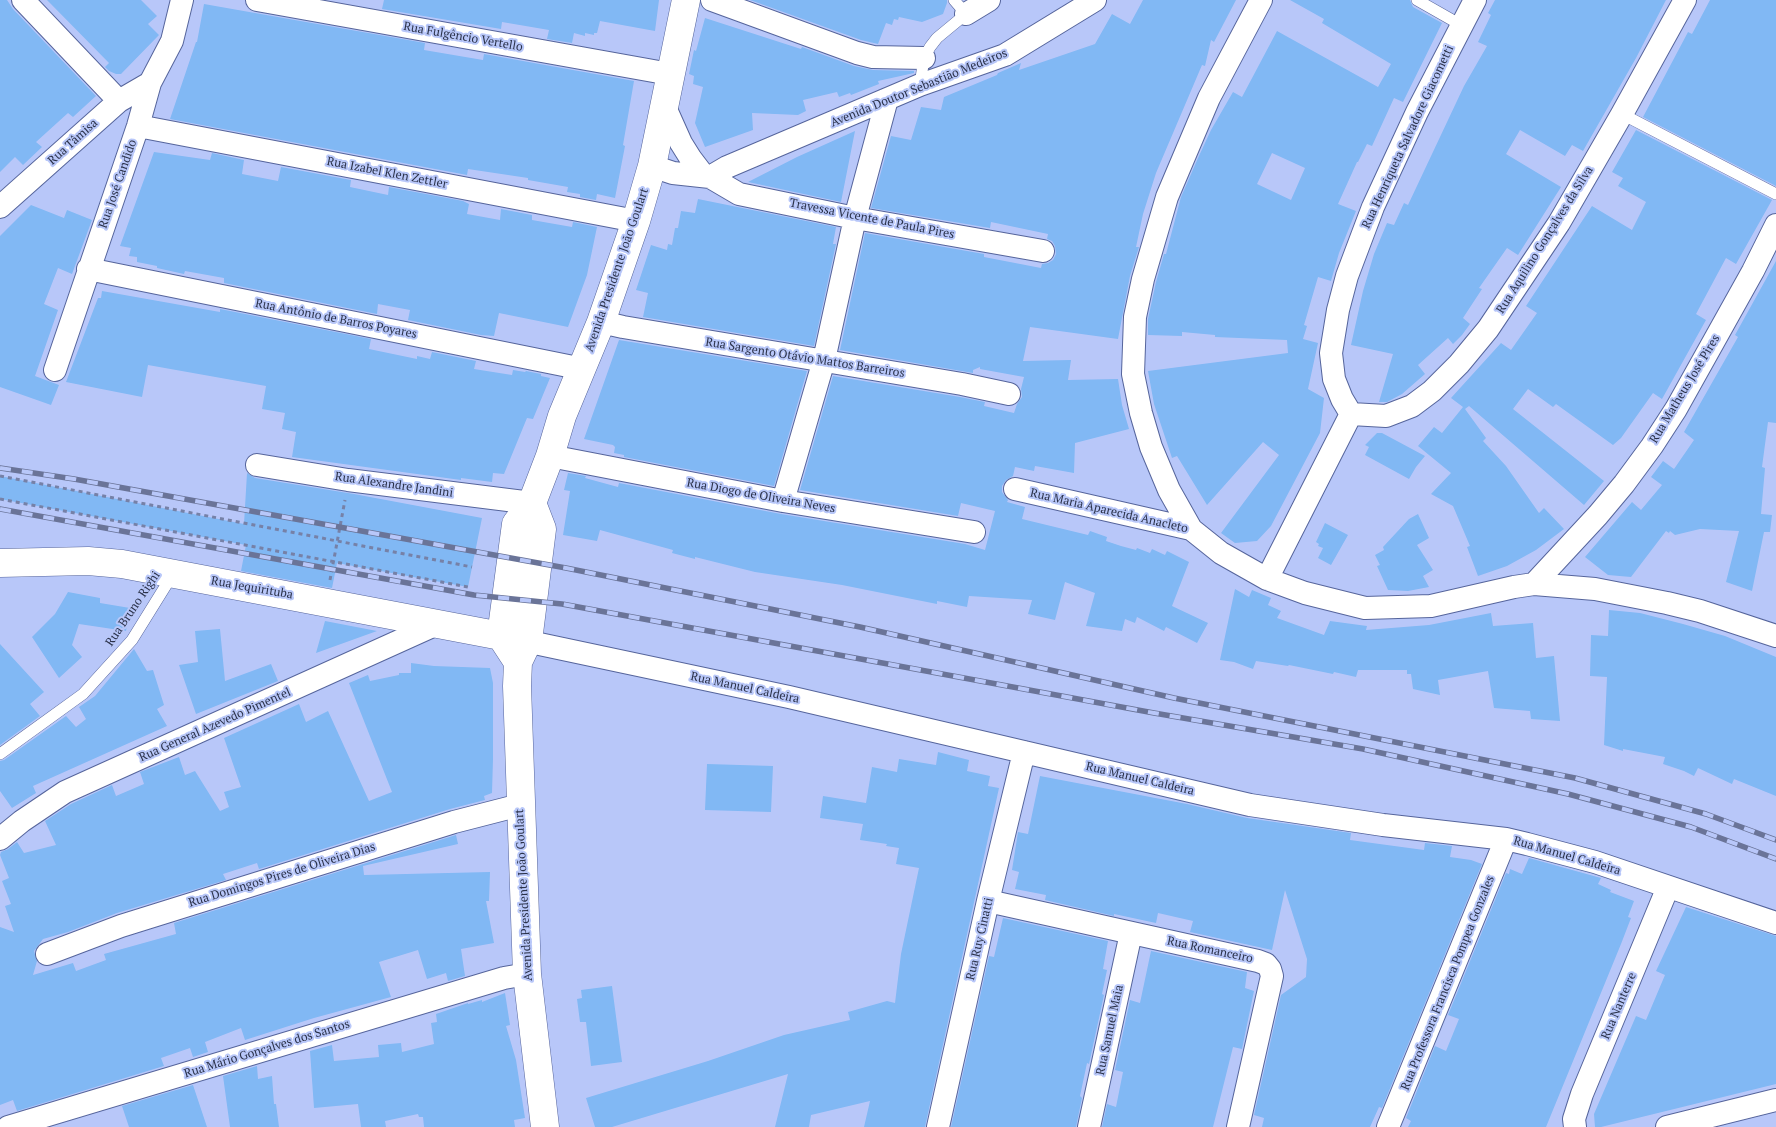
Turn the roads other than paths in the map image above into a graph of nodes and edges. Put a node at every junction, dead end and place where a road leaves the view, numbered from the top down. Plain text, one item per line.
1 (24, 0) edge
2 (182, 0) edge
3 (257, 0) edge
4 (686, 0) edge
5 (712, 0) edge
6 (989, 0) edge
7 (1095, 0) edge
8 (1262, 0) edge
9 (1417, 0) edge
10 (1475, 0) edge
11 (1685, 0) edge
12 (960, 7) edge
13 (1462, 25) junction
14 (924, 58) junction
15 (670, 74) junction
16 (150, 83) junction
17 (920, 85) junction
18 (887, 99) junction
19 (119, 100) junction
20 (664, 106) junction
21 (1622, 114) junction
22 (138, 126) junction
23 (652, 166) junction
24 (707, 176) junction
25 (1776, 194) edge
26 (2, 200) edge
27 (855, 218) junction
28 (636, 222) junction
29 (1776, 225) edge
30 (1044, 251) dead end
31 (88, 269) junction
32 (601, 322) junction
33 (824, 360) junction
34 (583, 369) junction
35 (55, 370) dead end
36 (1009, 394) dead end
37 (1351, 414) junction
38 (550, 456) junction
39 (257, 465) dead end
40 (1015, 489) dead end
41 (783, 501) junction
42 (532, 503) junction
43 (1191, 529) junction
44 (974, 532) dead end
45 (0, 563) edge
46 (173, 574) junction
47 (1267, 579) junction
48 (1534, 584) junction
49 (505, 609) junction
50 (447, 625) junction
51 (501, 636) junction
52 (1776, 636) edge
53 (523, 652) junction
54 (1024, 752) junction
55 (0, 754) edge
56 (520, 805) junction
57 (0, 838) edge
58 (1506, 839) junction
59 (1668, 887) junction
60 (988, 901) junction
61 (1776, 923) edge
62 (1131, 933) junction
63 (47, 954) dead end
64 (527, 974) junction
65 (1776, 1100) edge
66 (8, 1127) edge
67 (545, 1127) edge
68 (938, 1127) edge
69 (1089, 1127) edge
70 (1238, 1127) edge
71 (1388, 1127) edge
72 (1575, 1127) edge
73 (1668, 1127) edge

1 - 19 street
2 - 16 street, Rua José Candido
3 - 15 street, Rua Fulgêncio Vertello
4 - 15 main road, Avenida Presidente João Goulart
5 - 14 street
6 - 12 street
7 - 17 street, Avenida Doutor Sebastião Medeiros
8 - 43 street
9 - 13 lane
10 - 13 street, Rua Henriqueta Salvadore Giacometti
11 - 21 street, Rua Aquilino Gonçalves da Silva
12 - 14 lane
13 - 37 street, Rua Henriqueta Salvadore Giacometti
14 - 17 lane
15 - 20 main road, Avenida Presidente João Goulart
16 - 19 street, Rua Tâmisa
16 - 22 street, Rua José Candido
17 - 18 street, Avenida Doutor Sebastião Medeiros
18 - 24 street, Avenida Doutor Sebastião Medeiros
18 - 27 street
19 - 26 street, Rua Tâmisa
20 - 23 main road, Avenida Presidente João Goulart
20 - 24 street, Travessa Vicente de Paula Pires
21 - 25 lane
21 - 37 street, Rua Aquilino Gonçalves da Silva
22 - 28 street, Rua Izabel Klen Zettler
22 - 31 street, Rua José Candido
23 - 24 street, Travessa Vicente de Paula Pires
23 - 28 main road, Avenida Presidente João Goulart
24 - 27 street, Travessa Vicente de Paula Pires
27 - 30 street, Travessa Vicente de Paula Pires
27 - 33 street
28 - 32 main road, Avenida Presidente João Goulart
29 - 48 street, Rua Matheus José Pires
31 - 34 street, Rua Antônio de Barros Poyares
31 - 35 street, Rua José Candido
32 - 33 street, Rua Sargento Otávio Mattos Barreiros
32 - 34 main road, Avenida Presidente João Goulart
33 - 36 street, Rua Sargento Otávio Mattos Barreiros
33 - 41 street
34 - 38 main road, Avenida Presidente João Goulart
37 - 47 street
38 - 41 street, Rua Diogo de Oliveira Neves
38 - 42 main road, Avenida Presidente João Goulart
39 - 42 street, Rua Alexandre Jandini
40 - 43 street, Rua Maria Aparecida Anacleto
41 - 44 street, Rua Diogo de Oliveira Neves
42 - 49 main road, Avenida Presidente João Goulart
42 - 53 main road, Avenida Presidente João Goulart
43 - 47 street, Rua Maria Aparecida Anacleto
45 - 46 main road, Rua Jequirituba
46 - 50 main road, Rua Jequirituba
46 - 55 lane, Rua Bruno Righi
47 - 48 street, Rua Maria Aparecida Anacleto
48 - 52 street, Rua Maria Aparecida Anacleto
49 - 50 main road
49 - 51 main road, Avenida Presidente João Goulart
50 - 51 main road, Rua Jequirituba
50 - 57 street, Rua General Azevedo Pimentel
51 - 53 main road
53 - 54 street, Rua Manuel Caldeira
53 - 56 main road, Avenida Presidente João Goulart
54 - 58 street, Rua Manuel Caldeira
54 - 60 street, Rua Ruy Cinatti
56 - 63 street, Rua Domingos Pires de Oliveira Dias
56 - 64 main road, Avenida Presidente João Goulart
58 - 59 street, Rua Manuel Caldeira
58 - 71 street, Rua Professora Francisca Pompea Gonzales
59 - 61 street, Rua Manuel Caldeira
59 - 72 street, Rua Nanterre
60 - 62 street, Rua Romanceiro
60 - 68 street, Rua Ruy Cinatti
62 - 69 street, Rua Samuel Maia
62 - 70 street, Rua Romanceiro
64 - 66 street, Rua Mário Gonçalves dos Santos
64 - 67 main road, Avenida Presidente João Goulart
65 - 73 street

